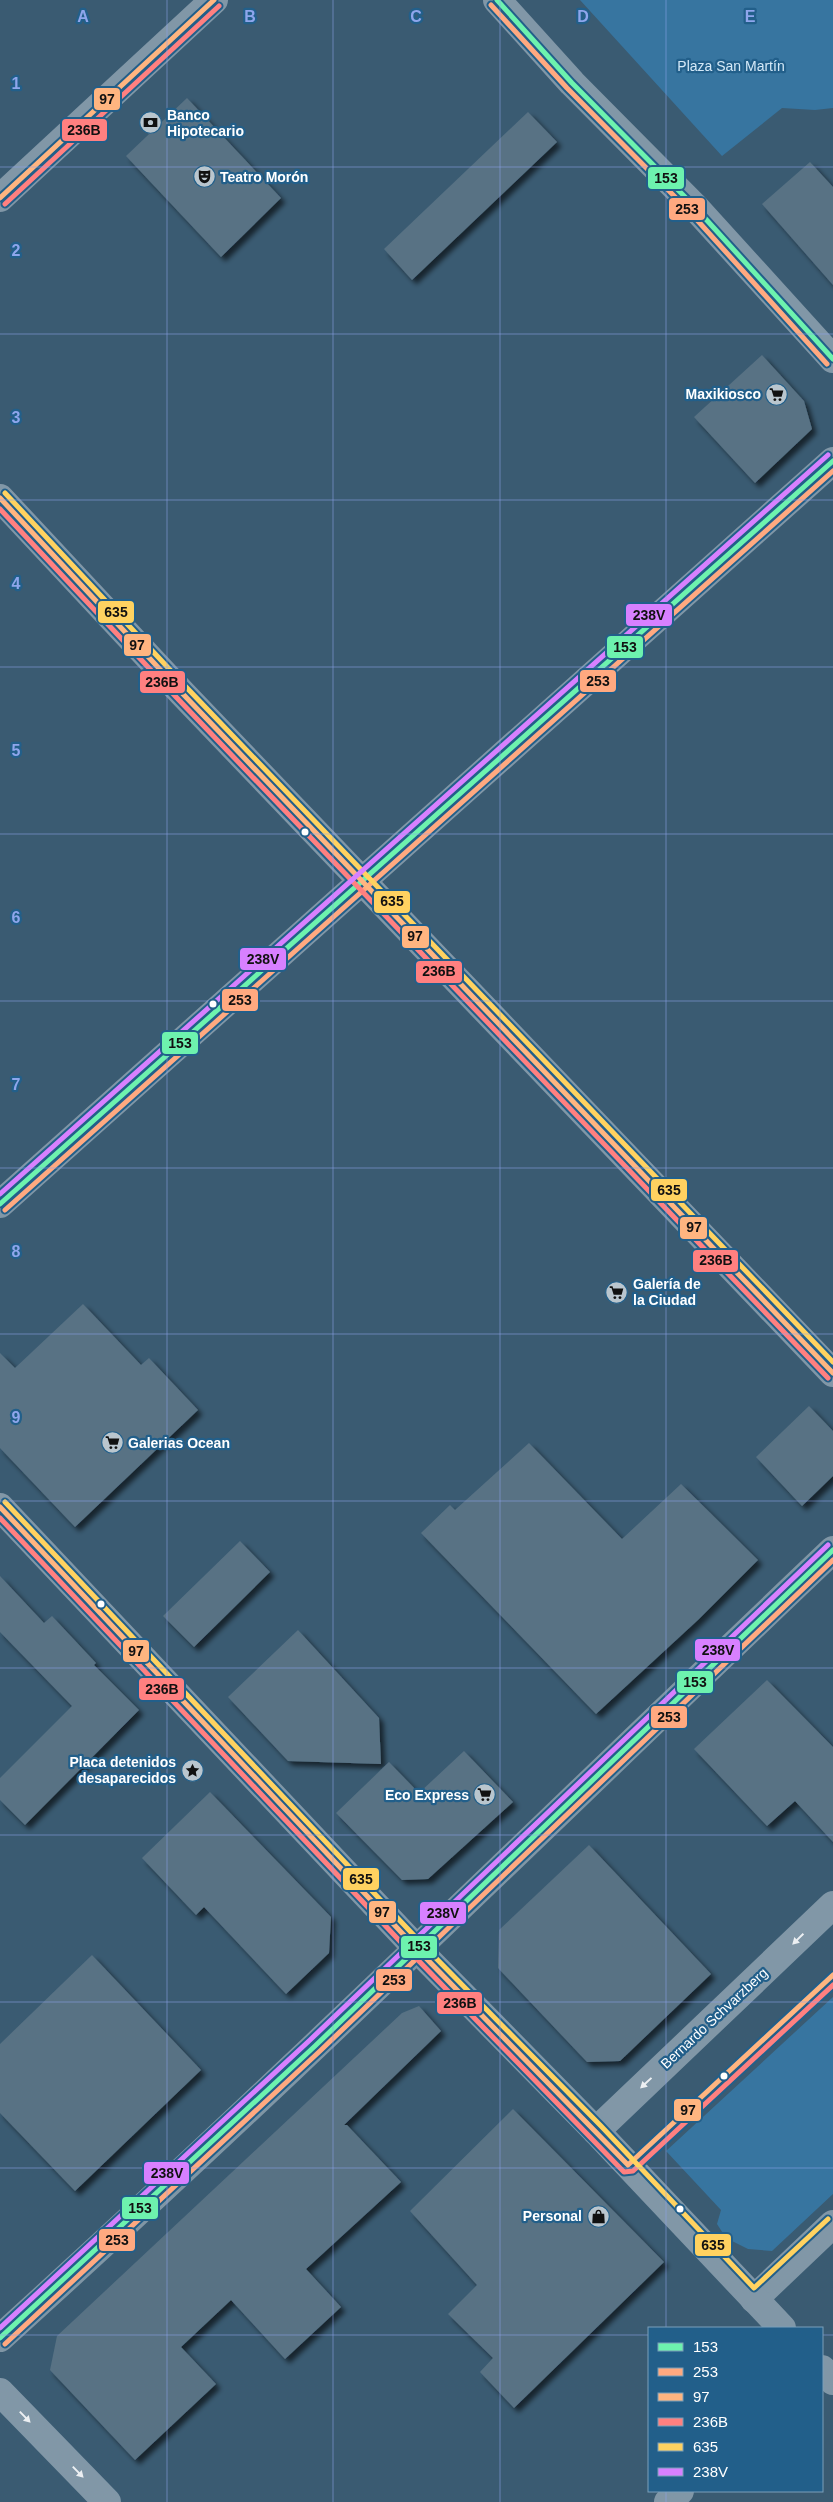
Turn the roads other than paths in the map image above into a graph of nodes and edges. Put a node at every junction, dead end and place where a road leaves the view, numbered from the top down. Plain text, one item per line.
1 (214, 0) edge
2 (497, 0) edge
3 (0, 198) edge
4 (833, 359) edge
5 (833, 461) edge
6 (0, 498) edge
7 (362, 881) junction
8 (0, 1204) edge
9 (833, 1373) edge
10 (0, 1507) edge
11 (833, 1550) edge
12 (833, 1905) edge
13 (418, 1950) junction
14 (596, 2131) junction
15 (833, 2224) edge
16 (754, 2299) junction
17 (781, 2327) edge
18 (0, 2338) edge
19 (823, 2370) edge
20 (833, 2381) edge
21 (0, 2392) edge
22 (679, 2492) edge
23 (107, 2502) edge
24 (668, 2502) edge

1 - 3 street
2 - 4 street
5 - 7 street
6 - 7 street
7 - 8 street
7 - 9 street
10 - 13 street
11 - 13 main road
12 -> 14 street, Bernardo Schvarzberg
13 - 14 street
13 - 18 main road
14 - 16 street
15 - 16 street
16 - 17 street
19 - 20 street
21 -> 23 street
22 - 24 street

